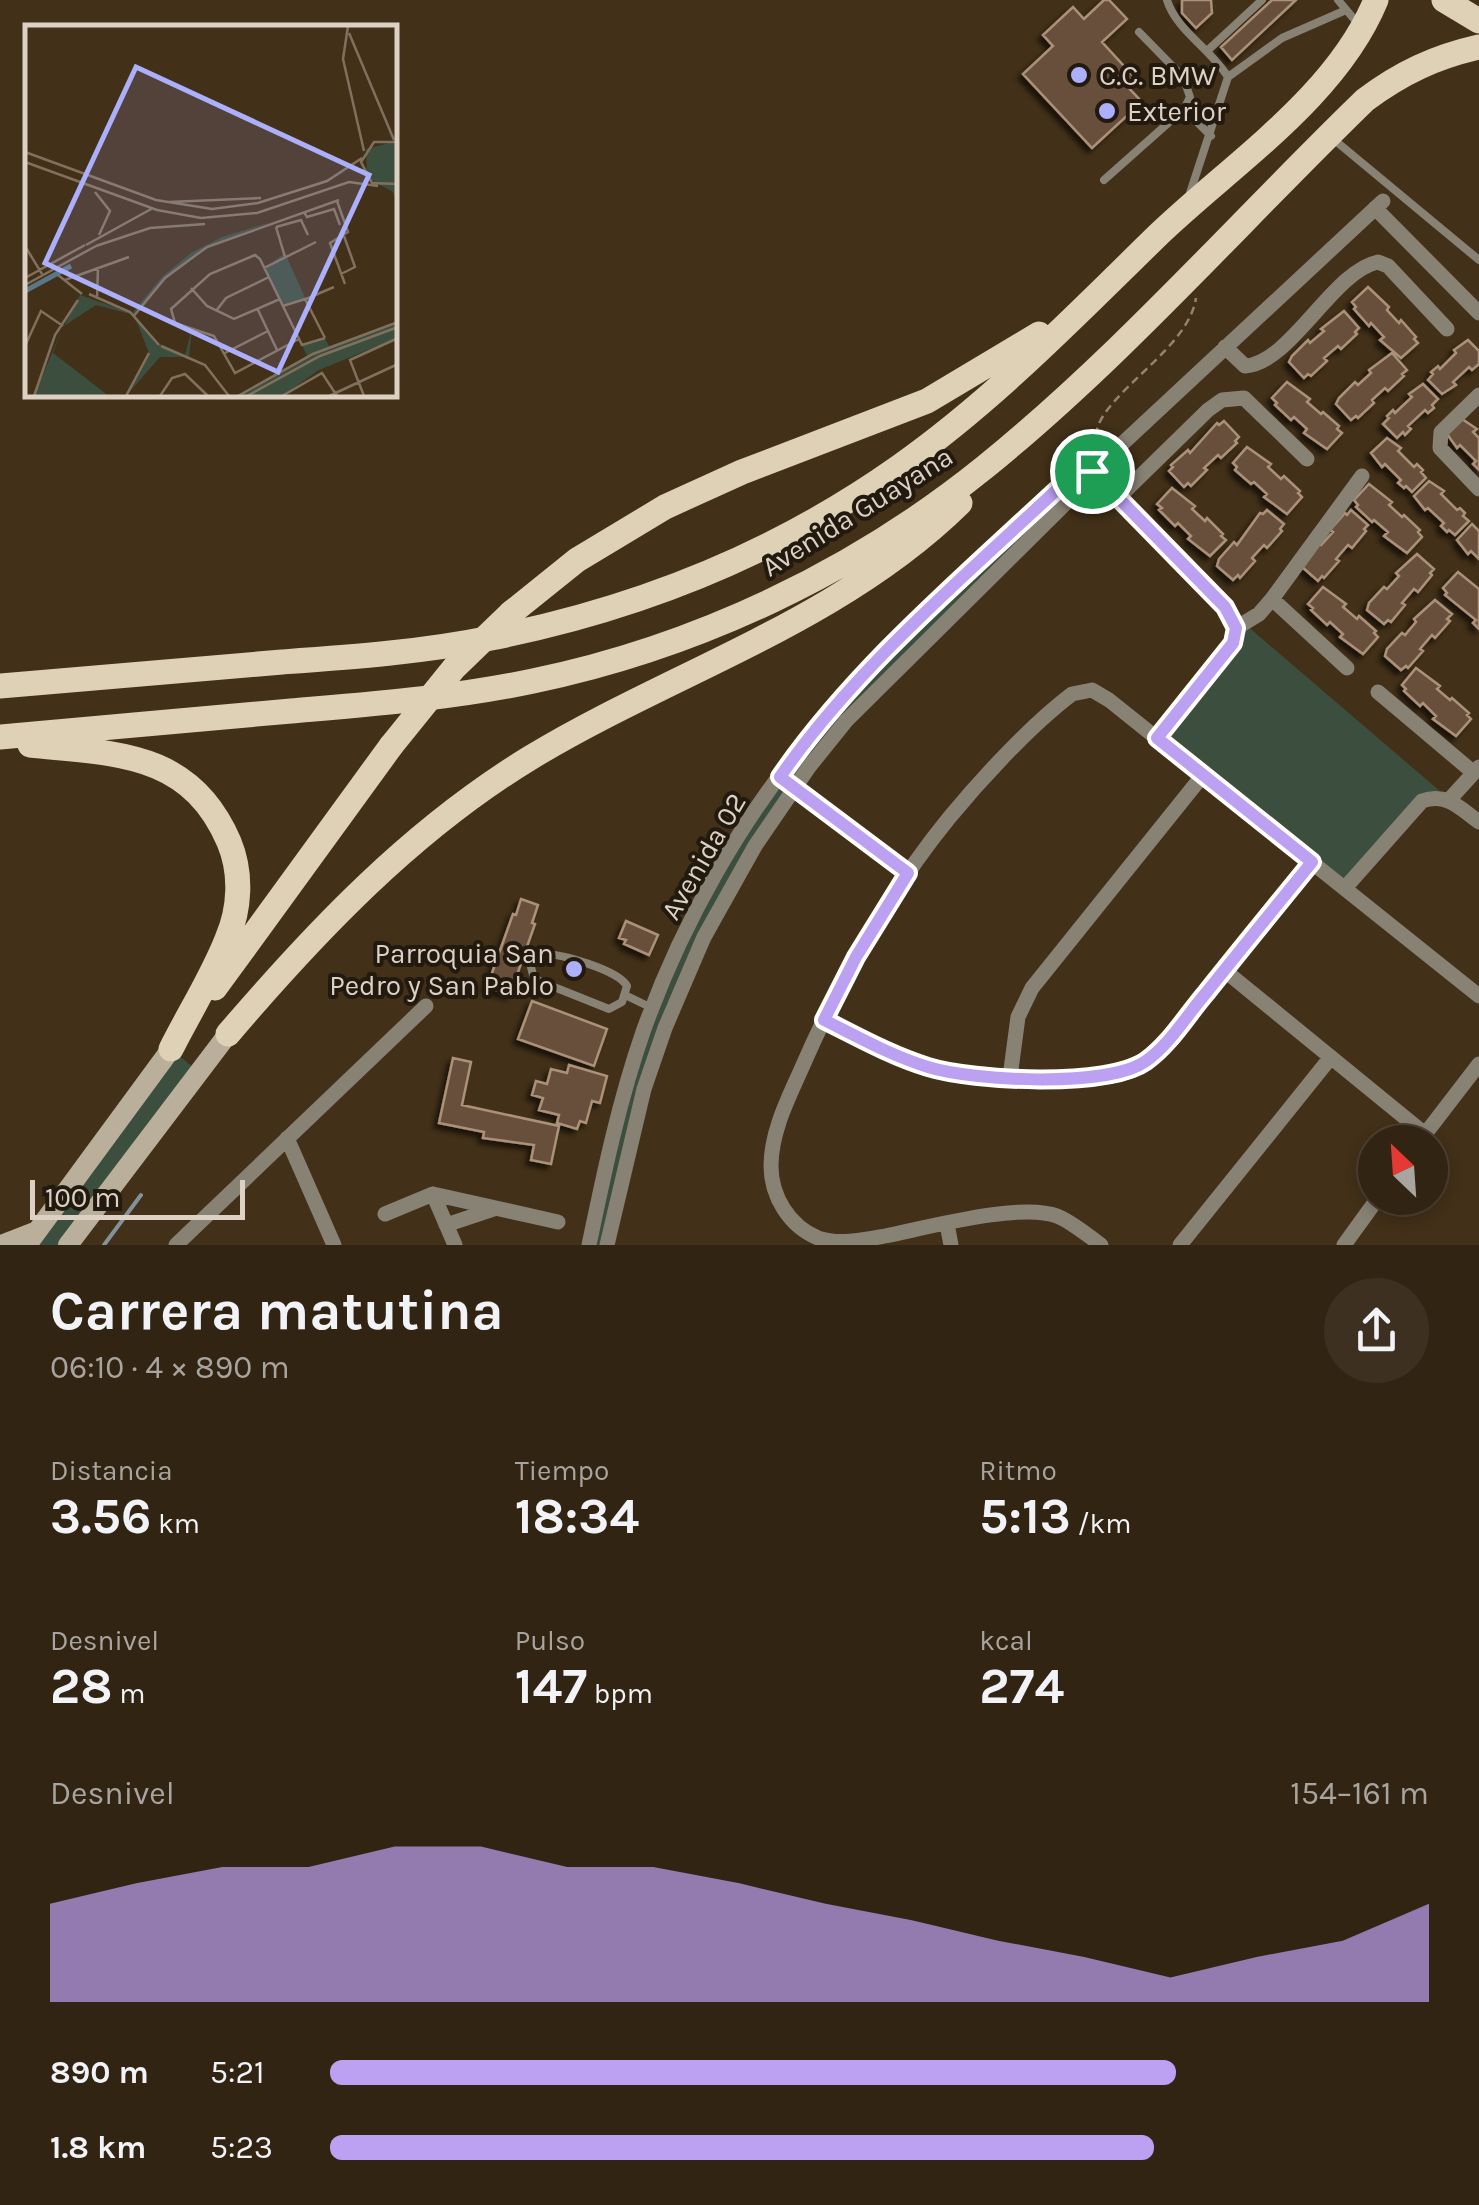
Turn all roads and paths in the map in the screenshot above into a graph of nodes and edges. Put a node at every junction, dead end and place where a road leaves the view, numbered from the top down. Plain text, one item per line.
1 (1167, 0) edge
2 (1262, 0) edge
3 (1338, 0) edge
4 (1376, 0) edge
5 (1444, 0) edge
6 (1354, 19) junction
7 (1479, 22) edge
8 (1139, 32) dead end
9 (1479, 47) edge
10 (1207, 51) junction
11 (1228, 77) junction
12 (1184, 109) junction
13 (1329, 135) junction
14 (1211, 136) junction
15 (1104, 180) dead end
16 (1183, 212) junction
17 (1479, 260) edge
18 (1187, 278) junction
19 (1094, 298) junction
20 (1479, 313) edge
21 (1448, 329) dead end
22 (1226, 347) junction
23 (1479, 394) edge
24 (1040, 420) junction
25 (1308, 459) dead end
26 (1099, 465) junction
27 (1362, 476) dead end
28 (1479, 489) edge
29 (1118, 498) junction
30 (1272, 599) junction
31 (1236, 628) junction
32 (1347, 668) dead end
33 (0, 686) edge
34 (1378, 692) dead end
35 (1157, 738) junction
36 (0, 740) edge
37 (1476, 770) edge
38 (1203, 775) junction
39 (780, 777) junction
40 (794, 788) junction
41 (1449, 800) junction
42 (1479, 822) edge
43 (1312, 862) junction
44 (908, 873) junction
45 (1345, 888) junction
46 (1224, 970) junction
47 (625, 995) junction
48 (1479, 996) edge
49 (426, 1006) dead end
50 (652, 1008) junction
51 (824, 1020) junction
52 (228, 1034) joint
53 (170, 1048) junction
54 (1331, 1057) junction
55 (1479, 1064) edge
56 (1010, 1077) junction
57 (1407, 1125) edge
58 (1432, 1125) edge
59 (287, 1138) junction
60 (609, 1154) junction
61 (628, 1158) junction
62 (433, 1194) junction
63 (496, 1208) junction
64 (385, 1214) dead end
65 (1366, 1215) edge
66 (558, 1222) dead end
67 (948, 1224) junction
68 (446, 1225) junction
69 (927, 1228) junction
70 (32, 1238) edge
71 (1, 1245) edge
72 (68, 1245) edge
73 (176, 1245) edge
74 (334, 1245) edge
75 (454, 1245) edge
76 (589, 1245) edge
77 (608, 1245) edge
78 (930, 1245) edge
79 (951, 1245) edge
80 (1101, 1245) edge
81 (1180, 1245) edge
82 (1344, 1245) edge

1 - 10 lane
2 - 10 lane
3 - 6 lane
4 - 6 main road, Avenida Guayana
5 - 7 main road
6 - 11 lane
6 - 16 main road, Avenida Guayana
8 - 12 lane
9 - 13 main road, Avenida Guayana
10 - 11 lane
11 - 14 lane
12 - 14 lane
12 - 15 lane
13 - 17 lane
13 - 18 main road, Avenida Guayana
14 - 16 lane
16 - 19 main road, Avenida Guayana
18 - 24 main road, Avenida Guayana
18 - 26 path
19 - 33 main road, Avenida Guayana
19 - 53 main road, bridge
20 - 22 street
21 - 22 street
22 - 26 street
23 - 28 street
24 - 36 main road, Avenida Guayana
24 - 52 main road
25 - 29 street
26 - 29 street
26 - 39 street, Avenida 02
26 - 40 street, Avenida 02
27 - 30 street
29 - 31 street
30 - 31 street
30 - 32 street
31 - 35 street
34 - 37 street
35 - 38 street
35 - 44 street
36 - 53 main road
37 - 41 street
38 - 43 street
38 - 56 street
39 - 40 street
39 - 50 street, Avenida 02
40 - 44 street
40 - 61 street, Avenida 02
41 - 42 street
41 - 45 street
43 - 45 street
43 - 46 street
44 - 51 street
45 - 48 street
46 - 54 street
46 - 56 street
47 - 47 lane
47 - 50 lane
49 - 59 street
50 - 60 street, Avenida 02
51 - 56 street
51 - 69 street
52 - 72 street
53 - 70 street
54 - 57 street
54 - 81 street
55 - 58 street
59 - 73 street
59 - 74 street
60 - 61 street
60 - 76 street, Avenida 02
61 - 77 street, Avenida 02
62 - 63 street
62 - 64 street
62 - 68 street
63 - 66 street
63 - 68 street
65 - 82 street
67 - 69 street
67 - 79 street
67 - 80 street
68 - 75 street
69 - 78 street
70 - 71 street

